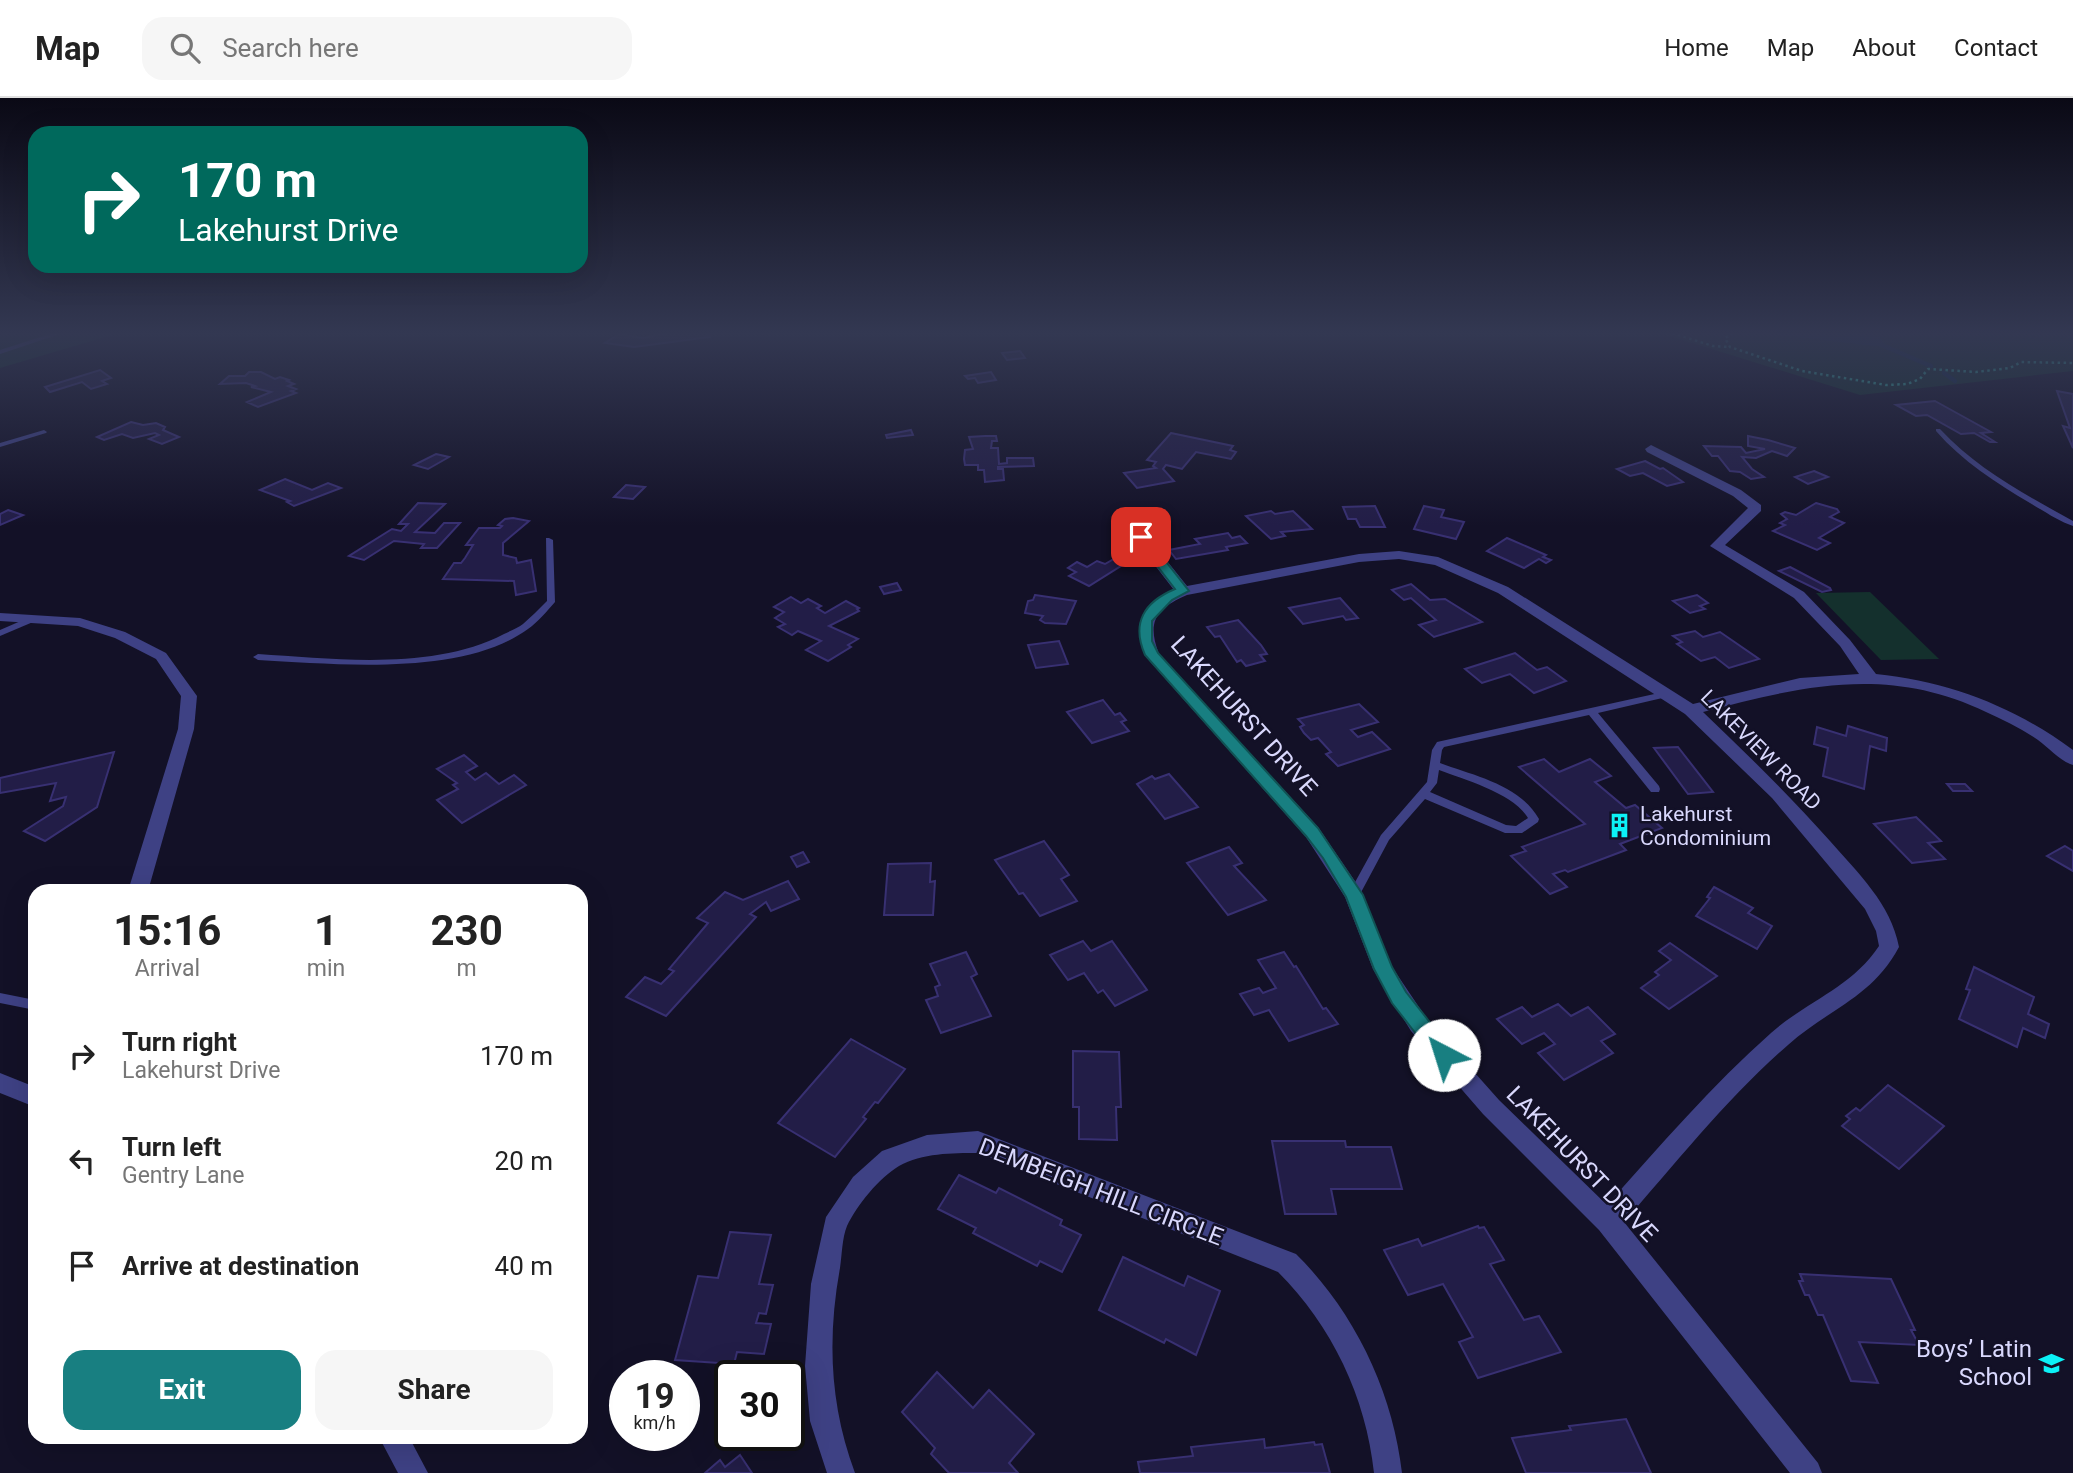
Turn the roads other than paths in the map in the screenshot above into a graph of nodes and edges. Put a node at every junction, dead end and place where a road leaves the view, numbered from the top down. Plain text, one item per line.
1 (1938, 430) dead end
2 (44, 432) dead end
3 (0, 445) edge
4 (1651, 449) dead end
5 (1127, 520) dead end
6 (2073, 524) edge
7 (549, 540) dead end
8 (1183, 591) junction
9 (0, 617) edge
10 (30, 620) junction
11 (0, 633) edge
12 (258, 657) dead end
13 (1870, 677) junction
14 (1668, 694) junction
15 (1691, 710) junction
16 (1591, 711) junction
17 (2073, 758) edge
18 (1436, 765) junction
19 (1654, 789) dead end
20 (1424, 794) junction
21 (140, 884) edge
22 (1354, 895) junction
23 (0, 998) edge
24 (28, 1004) edge
25 (0, 1083) edge
26 (28, 1094) edge
27 (1608, 1222) junction
28 (397, 1444) edge
29 (414, 1473) edge
30 (841, 1473) edge
31 (1388, 1473) edge
32 (1808, 1473) edge

1 - 6 lane
2 - 3 lane
4 - 13 street
5 - 8 street
7 - 12 lane
8 - 14 street, LAKEVIEW ROAD
8 - 22 street, LAKEHURST DRIVE
9 - 10 street
10 - 11 lane
10 - 21 street
13 - 15 street
13 - 17 street
14 - 15 street, LAKEVIEW ROAD
14 - 16 lane
15 - 27 street, LAKEVIEW ROAD
16 - 18 lane
16 - 19 lane
18 - 20 lane
18 - 20 lane
20 - 22 lane
22 - 27 street, LAKEHURST DRIVE
23 - 24 lane
25 - 26 street
27 - 32 street, LAKEHURST DRIVE
28 - 29 street
30 - 31 street, DEMBEIGH HILL CIRCLE

